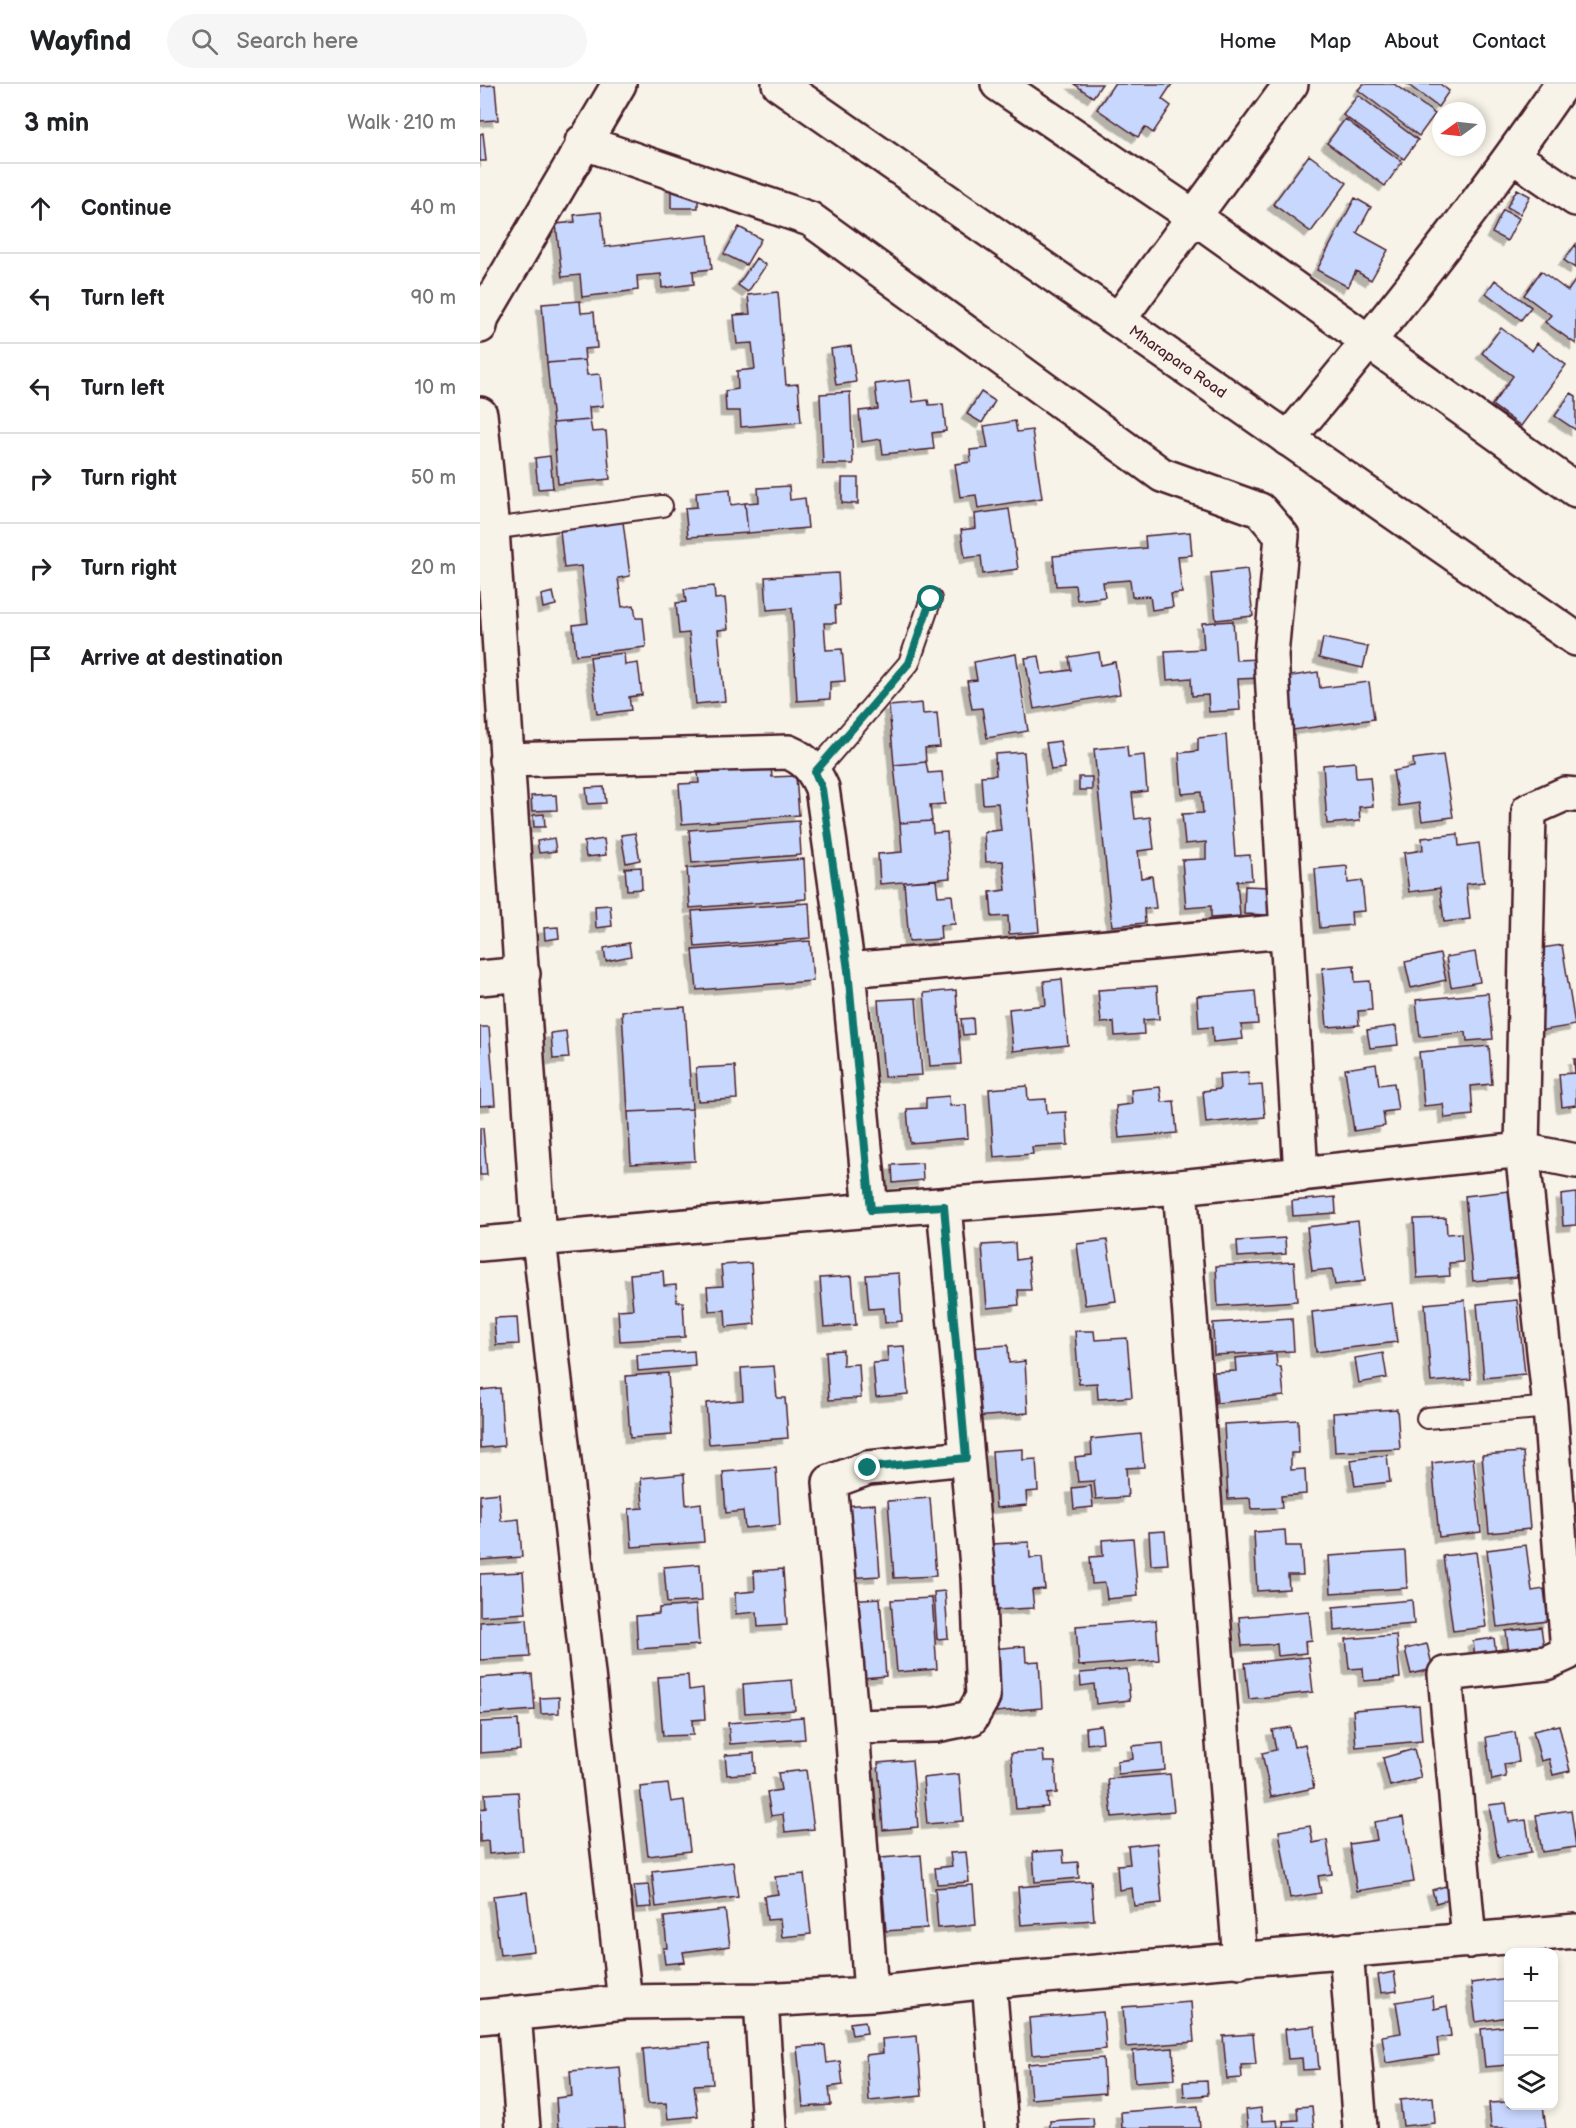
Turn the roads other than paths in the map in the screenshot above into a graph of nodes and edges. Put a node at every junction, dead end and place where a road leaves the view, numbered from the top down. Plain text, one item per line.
1 (619, 84) edge
2 (779, 84) edge
3 (998, 84) edge
4 (1291, 84) edge
5 (1563, 84) edge
6 (582, 142) junction
7 (1514, 156) junction
8 (1576, 199) edge
9 (1196, 218) junction
10 (1119, 319) junction
11 (480, 326) edge
12 (1369, 341) junction
13 (480, 414) edge
14 (1288, 438) junction
15 (1576, 490) edge
16 (662, 506) dead end
17 (492, 529) junction
18 (931, 599) dead end
19 (1576, 639) edge
20 (506, 760) junction
21 (815, 772) junction
22 (1576, 795) edge
23 (1287, 932) junction
24 (848, 970) junction
25 (523, 974) junction
26 (480, 978) edge
27 (1522, 1150) junction
28 (1576, 1161) edge
29 (1301, 1175) junction
30 (1180, 1187) junction
31 (944, 1206) junction
32 (871, 1210) junction
33 (539, 1239) junction
34 (480, 1244) edge
35 (1550, 1407) junction
36 (1427, 1418) dead end
37 (966, 1458) junction
38 (852, 1727) junction
39 (1576, 1931) edge
40 (1469, 1941) junction
41 (1346, 1950) junction
42 (1240, 1961) junction
43 (989, 1980) junction
44 (871, 1994) junction
45 (761, 2000) junction
46 (625, 2001) junction
47 (514, 2013) junction
48 (480, 2017) edge
49 (523, 2128) edge
50 (769, 2128) edge
51 (1001, 2128) edge
52 (1360, 2128) edge

1 - 6 street
2 - 10 street, Mharapara Road
3 - 9 street
4 - 9 street
5 - 7 street
6 - 11 street
6 - 23 street
7 - 8 street
7 - 12 street
9 - 10 street
9 - 12 street
10 - 14 street, Mharapara Road
12 - 14 street
12 - 15 street
13 - 17 street
14 - 19 street, Mharapara Road
16 - 17 lane
17 - 20 street
18 - 21 lane
20 - 21 street
20 - 25 street
21 - 24 street
22 - 27 street
23 - 24 street
23 - 29 street
24 - 32 street
25 - 26 street
25 - 33 street
27 - 28 street
27 - 29 street
27 - 35 street
29 - 30 street
30 - 31 street
30 - 42 street
31 - 32 street
31 - 37 street
32 - 33 street
33 - 34 street
33 - 46 street
35 - 36 lane
35 - 40 street
37 - 38 street
37 - 38 street
38 - 44 street
39 - 40 street
40 - 41 street
41 - 42 street
41 - 52 street
42 - 43 street
43 - 44 street
43 - 51 street
44 - 45 street
45 - 46 street
45 - 50 street
46 - 47 street
47 - 48 street
47 - 49 street

